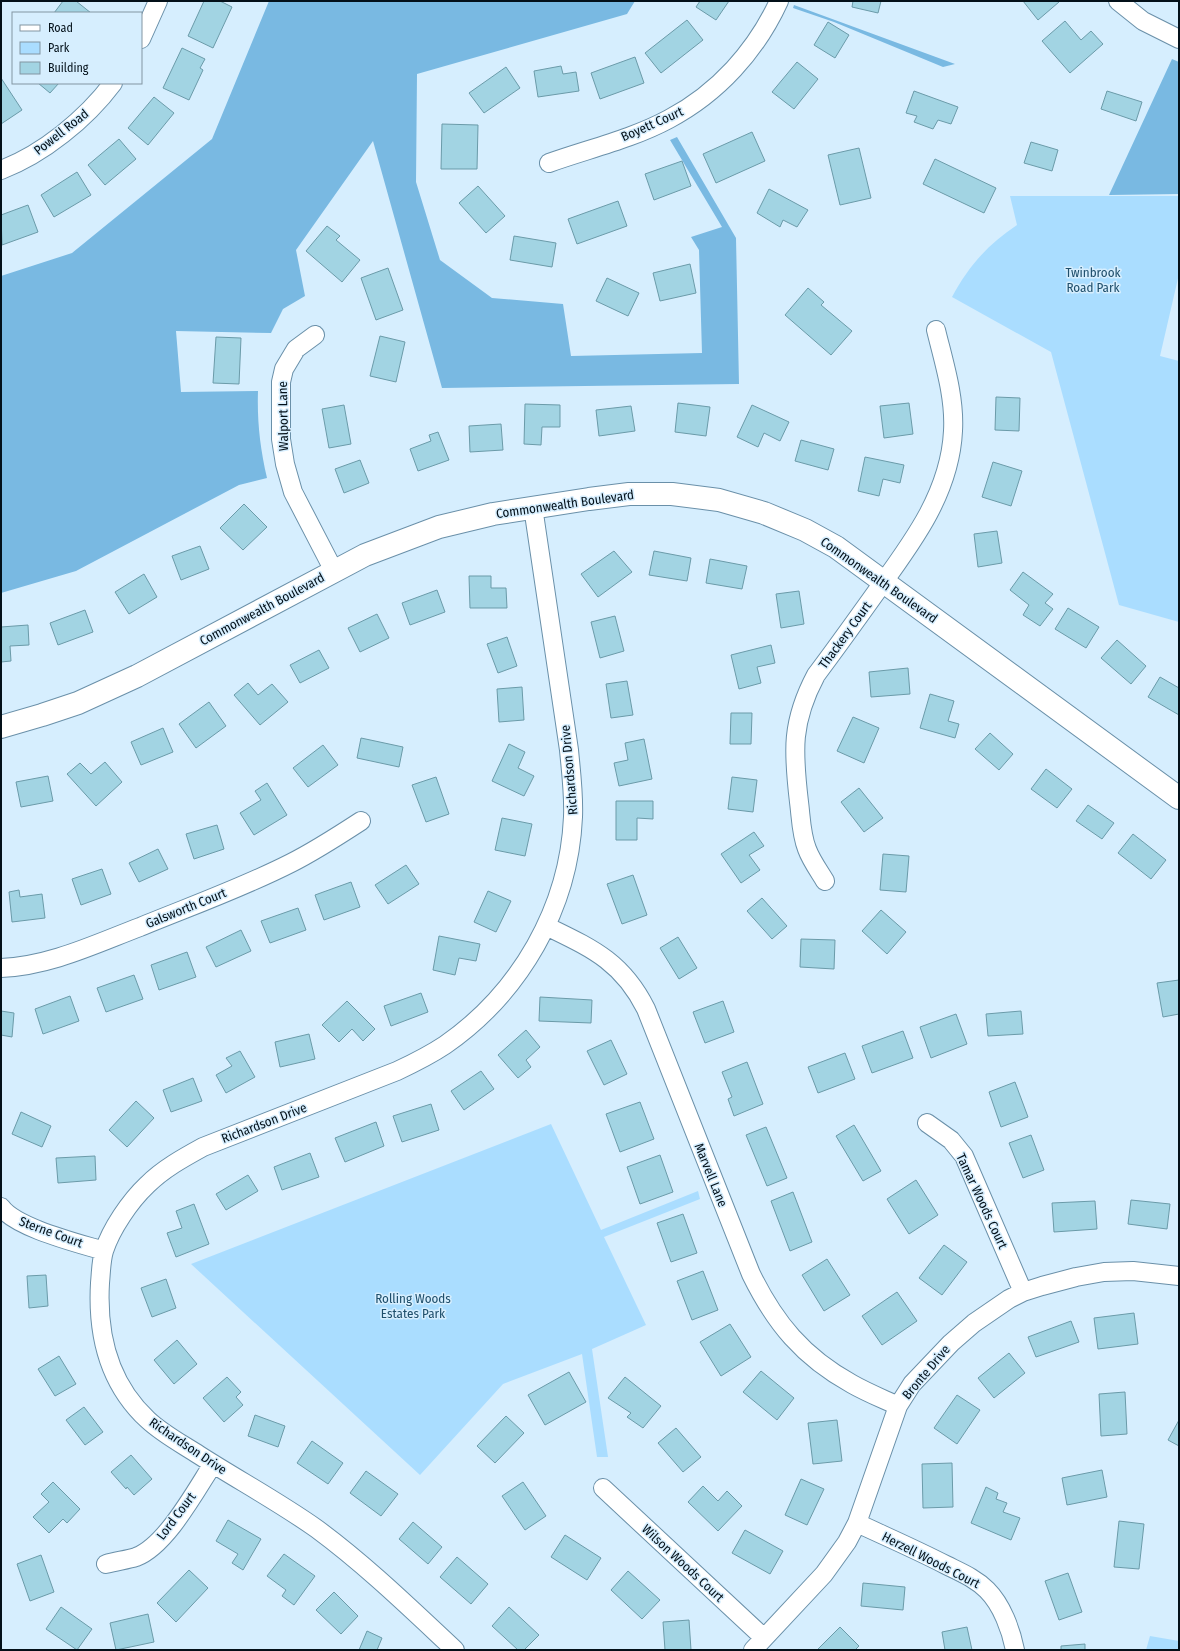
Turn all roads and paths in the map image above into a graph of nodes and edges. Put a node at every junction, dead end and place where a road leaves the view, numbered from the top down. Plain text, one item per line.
1 (158, 1) edge
2 (779, 1) edge
3 (1118, 1) edge
4 (142, 37) edge
5 (1179, 39) edge
6 (112, 84) edge
7 (548, 163) dead end
8 (1, 170) edge
9 (936, 330) dead end
10 (315, 335) dead end
11 (533, 507) junction
12 (334, 571) junction
13 (884, 582) junction
14 (1, 727) edge
15 (1179, 798) edge
16 (361, 821) dead end
17 (825, 881) dead end
18 (546, 926) junction
19 (1, 968) edge
20 (927, 1123) dead end
21 (1, 1207) edge
22 (104, 1251) junction
23 (1179, 1276) edge
24 (1024, 1292) junction
25 (898, 1406) junction
26 (213, 1464) junction
27 (603, 1488) dead end
28 (857, 1523) junction
29 (106, 1564) dead end
30 (758, 1644) edge
31 (455, 1650) edge
32 (1015, 1650) edge

1 - 4 street
2 - 7 street, Boyett Court
3 - 5 street
6 - 8 street, Powell Road
9 - 13 street, Thackery Court
10 - 12 street, Walport Lane
11 - 12 street, Commonwealth Boulevard
11 - 13 street, Commonwealth Boulevard
11 - 18 street, Richardson Drive
12 - 14 street, Commonwealth Boulevard
13 - 15 street, Commonwealth Boulevard
13 - 17 street, Thackery Court
16 - 19 street, Galsworth Court
18 - 22 street, Richardson Drive
18 - 25 street, Marvell Lane
20 - 24 street, Tamar Woods Court
21 - 22 street, Sterne Court
22 - 26 street, Richardson Drive
23 - 24 street, Bronte Drive
24 - 25 street, Bronte Drive
25 - 28 street, Bronte Drive
26 - 29 street, Lord Court
26 - 31 street, Richardson Drive
27 - 30 street, Wilson Woods Court
28 - 30 street, Bronte Drive
28 - 32 street, Herzell Woods Court

